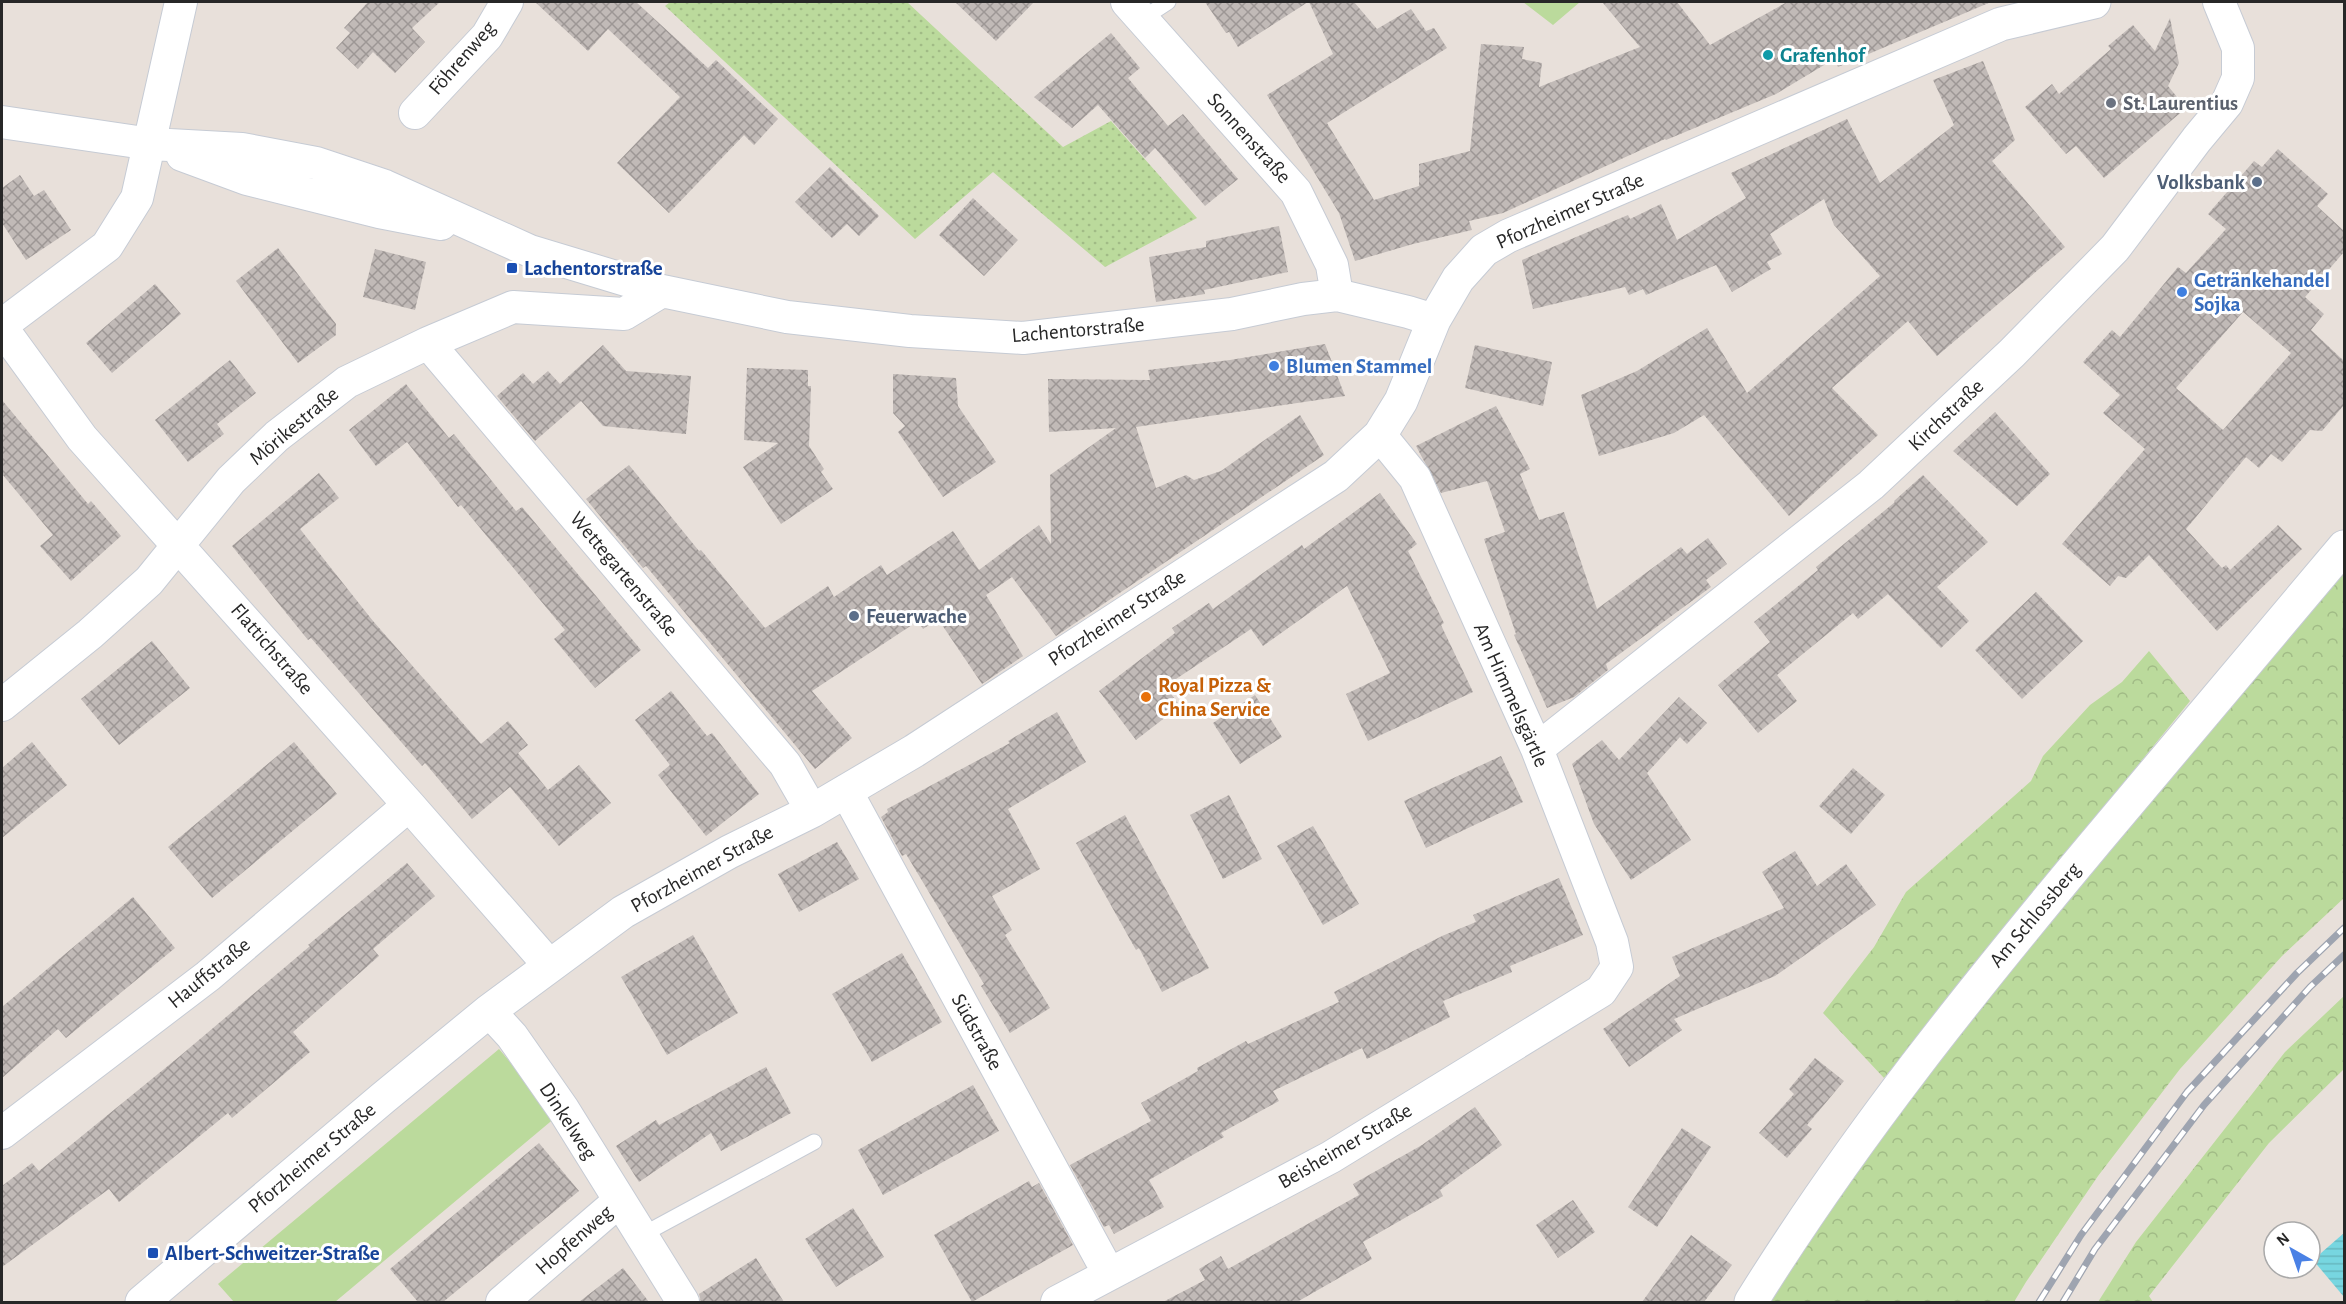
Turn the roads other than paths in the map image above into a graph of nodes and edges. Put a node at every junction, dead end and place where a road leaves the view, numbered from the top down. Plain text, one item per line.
1 (180, 2) edge
2 (507, 2) edge
3 (1168, 2) edge
4 (2094, 2) edge
5 (2219, 2) edge
6 (1135, 10) edge
7 (415, 113) dead end
8 (2, 122) edge
9 (151, 144) junction
10 (662, 291) junction
11 (1337, 295) junction
12 (1434, 320) junction
13 (2, 327) edge
14 (428, 343) junction
15 (1380, 435) junction
16 (178, 544) junction
17 (2344, 547) edge
18 (2, 705) edge
19 (1537, 748) junction
20 (846, 791) junction
21 (409, 805) junction
22 (812, 811) junction
23 (549, 965) junction
24 (1617, 967) joint
25 (489, 1011) junction
26 (2, 1133) edge
27 (814, 1142) dead end
28 (618, 1202) junction
29 (642, 1235) junction
30 (1109, 1274) junction
31 (142, 1302) edge
32 (502, 1302) edge
33 (683, 1302) edge
34 (1057, 1302) edge
35 (1752, 1302) edge

1 - 9 street
2 - 7 street, Föhrenweg
3 - 6 lane
4 - 12 street, Pforzheimer Straße
5 - 19 street, Kirchstraße
6 - 11 street, Sonnenstraße
8 - 9 street, Lachentorstraße
9 - 10 street, Lachentorstraße
9 - 13 street
10 - 11 street, Lachentorstraße
10 - 14 street, Mörikestraße
11 - 12 street, Lachentorstraße
12 - 15 street, Pforzheimer Straße
13 - 16 street, Flattichstraße
14 - 16 street, Mörikestraße
14 - 22 street, Wettegartenstraße
15 - 19 street, Am Himmelsgärtle
15 - 20 street, Pforzheimer Straße
16 - 18 street, Mörikestraße
16 - 21 street, Flattichstraße
17 - 35 street, Am Schlossberg
19 - 24 street, Am Himmelsgärtle
20 - 22 street, Pforzheimer Straße
20 - 30 street, Südstraße
21 - 23 street, Flattichstraße
21 - 26 street, Hauffstraße
22 - 23 street, Pforzheimer Straße
23 - 25 street, Pforzheimer Straße
24 - 30 street, Beisheimer Straße
25 - 28 street, Dinkelweg
25 - 31 street, Pforzheimer Straße
27 - 29 lane
28 - 29 street, Dinkelweg
28 - 32 street, Hopfenweg
29 - 33 street, Dinkelweg
30 - 34 street, Beisheimer Straße

